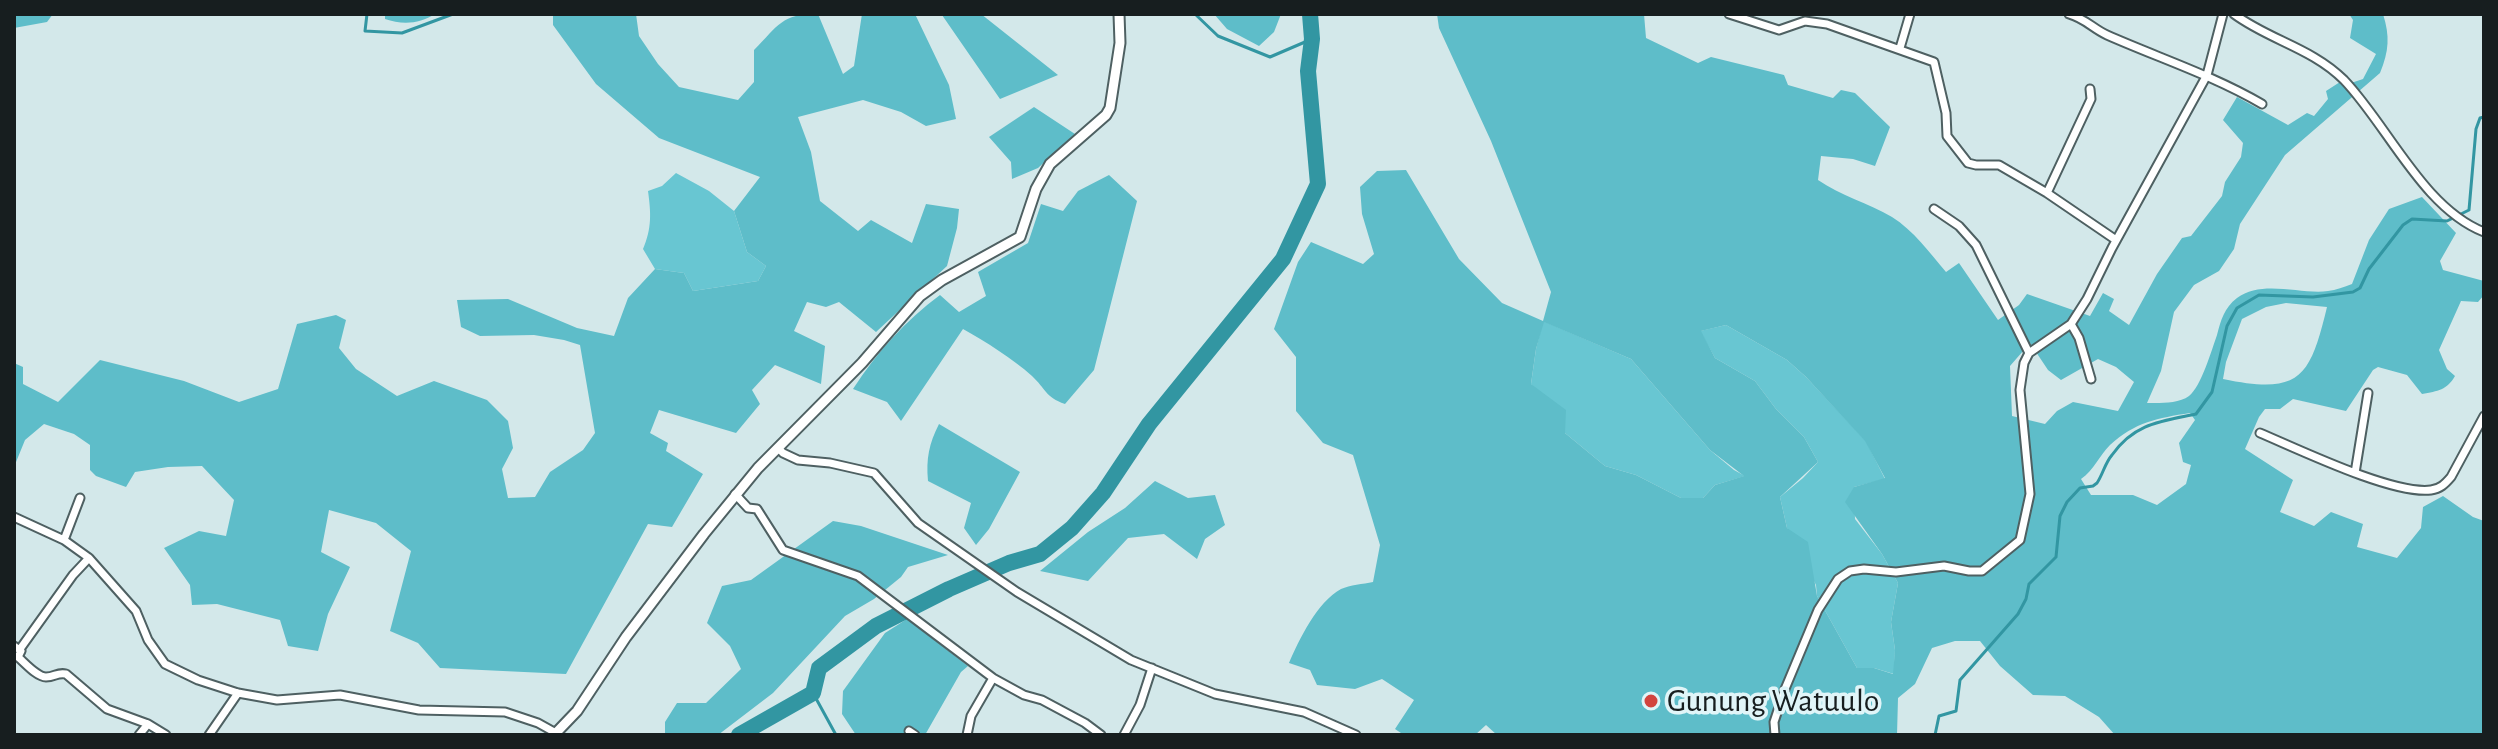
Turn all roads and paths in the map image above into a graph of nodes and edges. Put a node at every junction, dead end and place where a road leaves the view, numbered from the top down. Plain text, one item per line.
1 (1119, 14) edge
2 (1729, 14) edge
3 (1910, 14) edge
4 (2069, 14) edge
5 (2223, 14) edge
6 (2234, 14) edge
7 (1900, 48) junction
8 (2207, 75) junction
9 (2090, 89) dead end
10 (2262, 104) dead end
11 (2047, 193) junction
12 (1934, 209) dead end
13 (2484, 232) edge
14 (2116, 240) junction
15 (2071, 324) junction
16 (2029, 353) junction
17 (2091, 379) dead end
18 (2368, 393) dead end
19 (2484, 416) edge
20 (2260, 433) dead end
21 (778, 448) junction
22 (2355, 473) junction
23 (735, 494) junction
24 (80, 498) dead end
25 (14, 517) edge
26 (64, 540) junction
27 (89, 558) junction
28 (17, 648) edge
29 (1152, 668) junction
30 (993, 678) junction
31 (238, 693) junction
32 (148, 724) junction
33 (555, 734) edge
34 (139, 735) edge
35 (166, 735) edge
36 (209, 735) edge
37 (967, 735) edge
38 (1101, 735) edge
39 (1124, 735) edge
40 (1356, 735) edge
41 (1775, 735) edge

1 - 21 street
2 - 7 street
3 - 7 street
4 - 8 street
5 - 8 street
6 - 13 street
7 - 11 street
8 - 10 street
8 - 14 street
9 - 11 street
11 - 14 street
12 - 16 street
14 - 15 street
15 - 16 street
15 - 17 street
16 - 41 street
18 - 22 street
19 - 22 street
20 - 22 street
21 - 23 street
21 - 29 street
23 - 30 street
23 - 33 street
24 - 26 street
25 - 26 street
26 - 27 street
27 - 28 street
27 - 31 street
28 - 32 street
29 - 39 street
29 - 40 street
30 - 37 street
30 - 38 street
31 - 33 street
31 - 36 street
32 - 34 street
32 - 35 street

